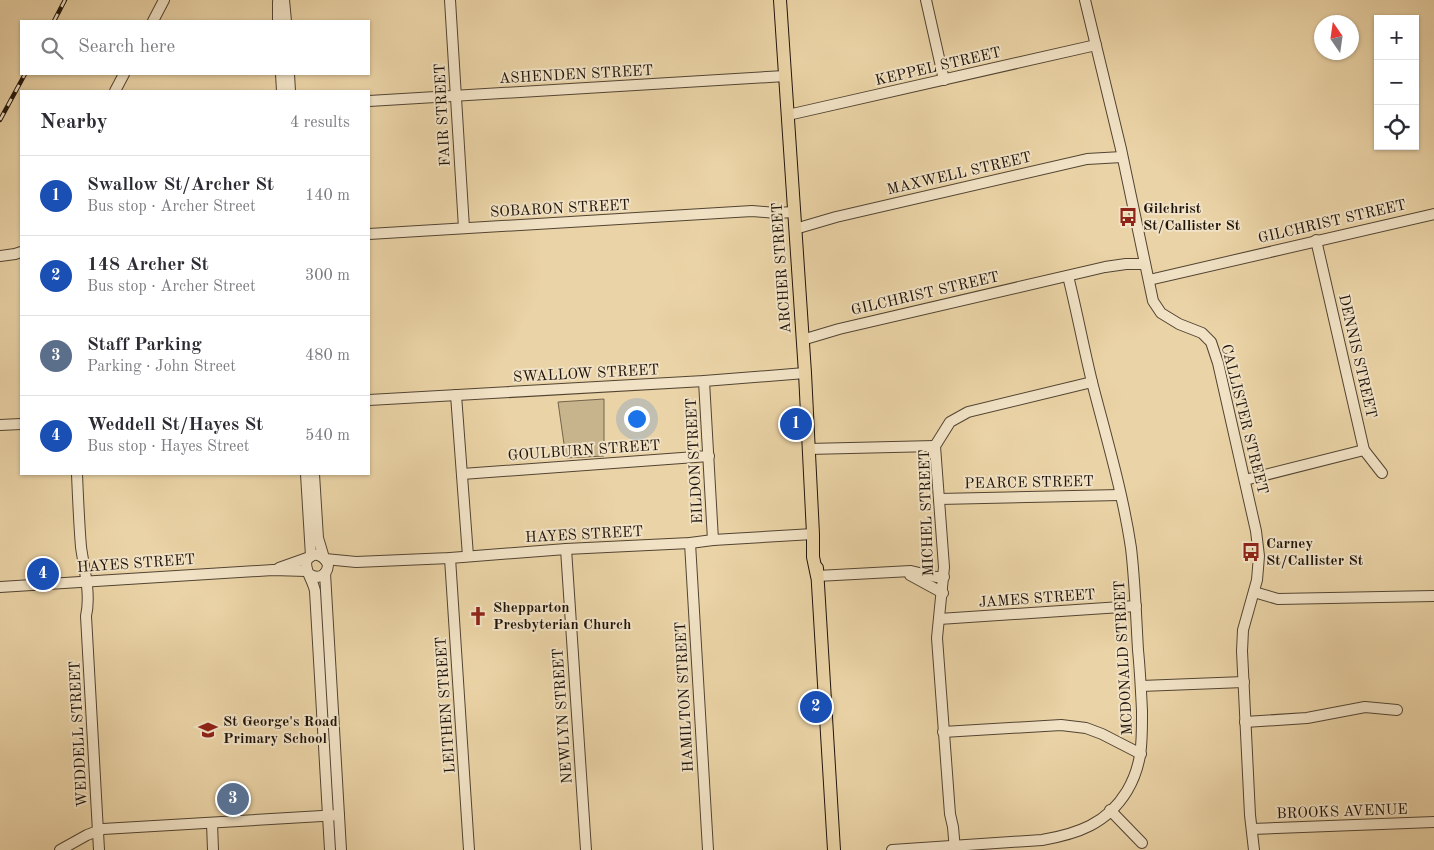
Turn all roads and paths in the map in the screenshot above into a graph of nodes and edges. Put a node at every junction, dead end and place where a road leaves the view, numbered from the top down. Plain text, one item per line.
1 (164, 0) edge
2 (278, 0) edge
3 (284, 0) edge
4 (450, 0) edge
5 (780, 0) edge
6 (926, 0) edge
7 (1085, 0) edge
8 (154, 20) edge
9 (282, 20) edge
10 (1096, 45) junction
11 (123, 75) edge
12 (281, 75) edge
13 (289, 75) edge
14 (785, 76) junction
15 (944, 80) junction
16 (116, 90) edge
17 (282, 90) edge
18 (290, 90) edge
19 (456, 96) junction
20 (370, 101) edge
21 (788, 116) junction
22 (1121, 153) junction
23 (1434, 214) edge
24 (794, 217) junction
25 (464, 228) junction
26 (370, 234) edge
27 (1316, 240) junction
28 (20, 252) edge
29 (0, 256) edge
30 (1144, 260) junction
31 (1068, 276) junction
32 (1149, 280) junction
33 (802, 336) junction
34 (805, 373) junction
35 (704, 381) junction
36 (1092, 382) junction
37 (456, 396) junction
38 (370, 400) edge
39 (20, 424) edge
40 (0, 425) edge
41 (935, 446) junction
42 (808, 449) junction
43 (1364, 450) junction
44 (709, 456) junction
45 (1382, 473) dead end
46 (462, 474) junction
47 (77, 475) edge
48 (310, 475) edge
49 (1245, 480) junction
50 (1120, 494) junction
51 (939, 499) junction
52 (314, 531) junction
53 (813, 534) junction
54 (713, 540) junction
55 (690, 543) junction
56 (566, 549) junction
57 (468, 556) junction
58 (310, 557) junction
59 (325, 558) junction
60 (450, 558) junction
61 (356, 562) junction
62 (273, 570) junction
63 (902, 571) junction
64 (308, 572) junction
65 (326, 572) junction
66 (817, 576) junction
67 (944, 577) junction
68 (83, 582) junction
69 (0, 587) edge
70 (1254, 592) junction
71 (943, 593) junction
72 (320, 596) junction
73 (1434, 596) edge
74 (1136, 606) junction
75 (938, 619) junction
76 (322, 621) junction
77 (1244, 682) junction
78 (1141, 686) junction
79 (332, 692) junction
80 (321, 693) junction
81 (1397, 710) dead end
82 (1245, 722) junction
83 (943, 732) junction
84 (1141, 754) junction
85 (1110, 810) junction
86 (339, 815) junction
87 (328, 816) junction
88 (1434, 822) edge
89 (212, 823) junction
90 (98, 830) junction
91 (1252, 830) junction
92 (1142, 844) dead end
93 (952, 848) edge
94 (60, 850) edge
95 (99, 850) edge
96 (213, 850) edge
97 (330, 850) edge
98 (341, 850) edge
99 (469, 850) edge
100 (586, 850) edge
101 (708, 850) edge
102 (834, 850) edge
103 (892, 850) edge
104 (1254, 850) edge

1 - 8 street
2 - 9 street
3 - 9 street
4 - 19 street, FAIR STREET
5 - 14 main road, ARCHER STREET
6 - 15 street
7 - 10 street, CALLISTER STREET
10 - 15 street, KEPPEL STREET
10 - 22 street, CALLISTER STREET
11 - 16 street
12 - 17 street
13 - 18 street
14 - 19 street, ASHENDEN STREET
14 - 21 main road, ARCHER STREET
15 - 21 street, KEPPEL STREET
19 - 20 street, ASHENDEN STREET
19 - 25 street, FAIR STREET
21 - 24 main road, ARCHER STREET
22 - 24 street, MAXWELL STREET
22 - 30 street, CALLISTER STREET
23 - 27 street, GILCHRIST STREET
24 - 25 street, SOBARON STREET
24 - 33 main road, ARCHER STREET
25 - 26 street, SOBARON STREET
27 - 32 street, GILCHRIST STREET
27 - 43 street, DENNIS STREET
28 - 29 street
30 - 31 street, GILCHRIST STREET
30 - 32 street, CALLISTER STREET
31 - 33 street, GILCHRIST STREET
31 - 36 street, MCDONALD STREET
32 - 49 street, CALLISTER STREET
33 - 34 main road, ARCHER STREET
34 - 35 street, SWALLOW STREET
34 - 42 main road, ARCHER STREET
35 - 37 street, SWALLOW STREET
35 - 44 street, EILDON STREET
36 - 41 street, MICHEL STREET
36 - 50 street, MCDONALD STREET
37 - 38 street, SWALLOW STREET
37 - 46 street
39 - 40 street
41 - 42 street
41 - 51 street, MICHEL STREET
42 - 53 main road, ARCHER STREET
43 - 45 street, DENNIS STREET
43 - 49 street
44 - 46 street, GOULBURN STREET
44 - 54 street, EILDON STREET
46 - 57 street
47 - 68 street, WEDDELL STREET
48 - 52 street
49 - 70 street, CALLISTER STREET
50 - 51 street, PEARCE STREET
50 - 74 street, MCDONALD STREET
51 - 67 street, MICHEL STREET
52 - 58 street
52 - 59 street
53 - 54 street, HAYES STREET
53 - 66 main road, ARCHER STREET
54 - 55 street, HAYES STREET
55 - 56 street, HAYES STREET
55 - 101 street, HAMILTON STREET
56 - 57 street, HAYES STREET
56 - 100 street, NEWLYN STREET
57 - 60 street, HAYES STREET
58 - 59 street
58 - 62 street, HAYES STREET
58 - 64 street
59 - 61 street, HAYES STREET
59 - 65 street
60 - 61 street, HAYES STREET
60 - 99 street, LEITHEN STREET
61 - 65 street, HAYES STREET
62 - 64 street, HAYES STREET
62 - 68 street, HAYES STREET
63 - 66 street
63 - 67 street
63 - 71 street
64 - 65 street
64 - 72 street
65 - 72 street
66 - 102 main road, ARCHER STREET
67 - 71 street, MICHEL STREET
68 - 69 street, HAYES STREET
68 - 90 street, WEDDELL STREET
70 - 73 street
70 - 77 street, CALLISTER STREET
71 - 75 street, MICHEL STREET
72 - 76 street
74 - 75 street, JAMES STREET
74 - 78 street, MCDONALD STREET
75 - 83 street, MICHEL STREET
76 - 79 street
76 - 80 street
77 - 78 street
77 - 82 street, CALLISTER STREET
78 - 84 street, MCDONALD STREET
79 - 80 street
79 - 86 street
80 - 87 street
81 - 82 street
82 - 91 street, CALLISTER STREET
83 - 84 street
83 - 93 street, MICHEL STREET
84 - 85 street, MCDONALD STREET
85 - 92 street
85 - 93 street, MCDONALD STREET
86 - 87 street
86 - 98 street
87 - 89 street
87 - 97 street
88 - 91 street, BROOKS AVENUE
89 - 90 street
89 - 96 street
90 - 94 street
90 - 95 street, WEDDELL STREET
91 - 104 street, CALLISTER STREET
93 - 103 street, MCDONALD STREET

